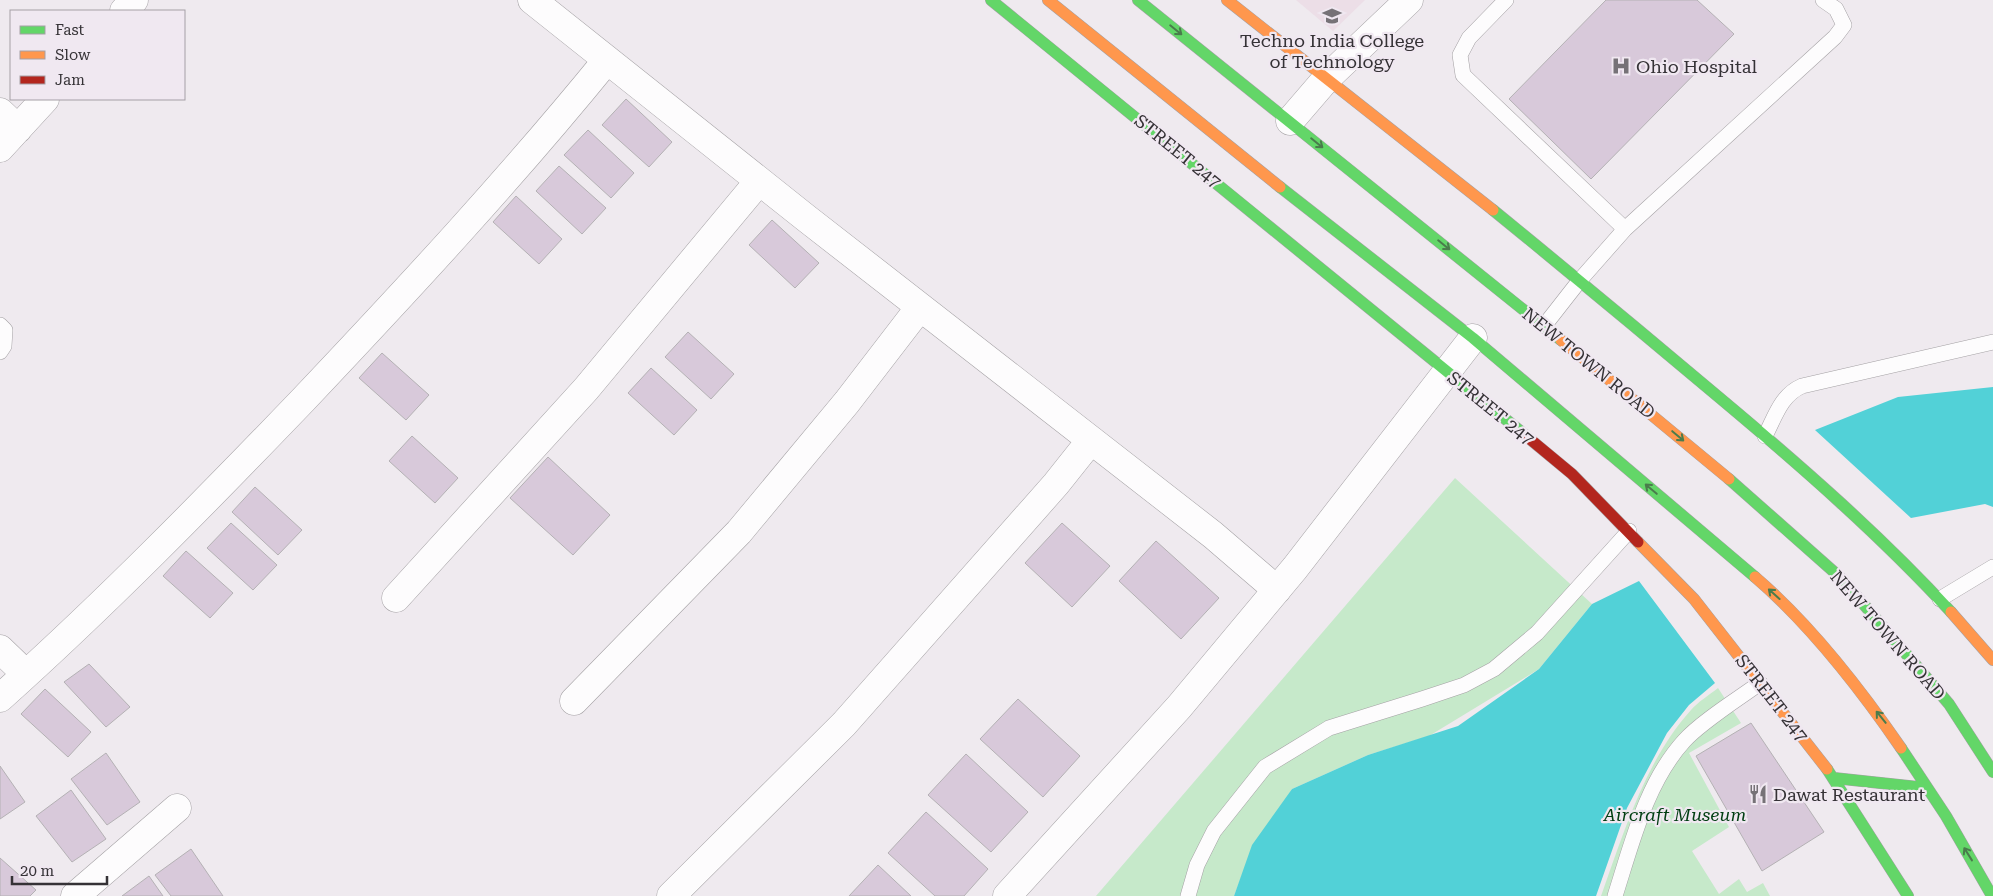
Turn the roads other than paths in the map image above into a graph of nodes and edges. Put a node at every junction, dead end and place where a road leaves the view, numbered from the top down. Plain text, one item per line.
1 (134, 0) edge
2 (532, 0) edge
3 (991, 0) edge
4 (1048, 0) edge
5 (1138, 0) edge
6 (1227, 0) edge
7 (1409, 0) edge
8 (1506, 0) edge
9 (1823, 0) edge
10 (125, 10) edge
11 (607, 60) junction
12 (1327, 78) junction
13 (44, 100) edge
14 (1290, 121) junction
15 (6, 130) edge
16 (759, 181) junction
17 (1625, 229) junction
18 (1580, 280) junction
19 (920, 307) junction
20 (0, 326) edge
21 (1544, 326) junction
22 (1473, 338) junction
23 (1993, 342) edge
24 (0, 352) edge
25 (1447, 373) junction
26 (1765, 436) junction
27 (1091, 440) junction
28 (1629, 531) junction
29 (1993, 567) edge
30 (1277, 590) junction
31 (396, 598) dead end
32 (1940, 599) junction
33 (0, 649) edge
34 (1993, 660) edge
35 (26, 674) junction
36 (1760, 683) junction
37 (0, 698) edge
38 (574, 701) dead end
39 (1993, 772) edge
40 (1834, 778) junction
41 (1927, 788) junction
42 (177, 808) dead end
43 (75, 896) edge
44 (671, 896) edge
45 (1007, 896) edge
46 (1188, 896) edge
47 (1615, 896) edge
48 (1908, 896) edge
49 (1992, 896) edge

1 - 10 street
2 - 11 street
3 - 25 main road, STREET 247
4 - 22 main road
5 -> 14 main road, NEW TOWN ROAD
6 - 12 main road
7 - 12 street
8 - 17 lane
9 - 17 lane
11 - 16 street
11 - 35 street
12 - 14 street
12 - 18 main road
13 - 15 street
14 -> 21 main road, NEW TOWN ROAD
16 - 19 street
16 - 31 street
17 - 18 lane
18 - 21 lane
18 - 26 main road
19 - 27 street
19 - 38 street
20 - 24 lane
21 -> 39 main road, NEW TOWN ROAD
22 - 25 street
41 -> 22 main road
23 - 26 lane
25 - 28 main road, STREET 247
25 - 30 street
26 - 32 main road
27 - 30 street
27 - 44 street
28 - 36 main road, STREET 247
28 - 46 lane
29 - 32 lane
30 - 45 street
32 - 34 main road
33 - 35 street
35 - 37 street
36 - 40 main road, STREET 247
36 - 47 lane
40 - 41 main road
40 - 48 main road, STREET 247
49 -> 41 main road
42 - 43 street

